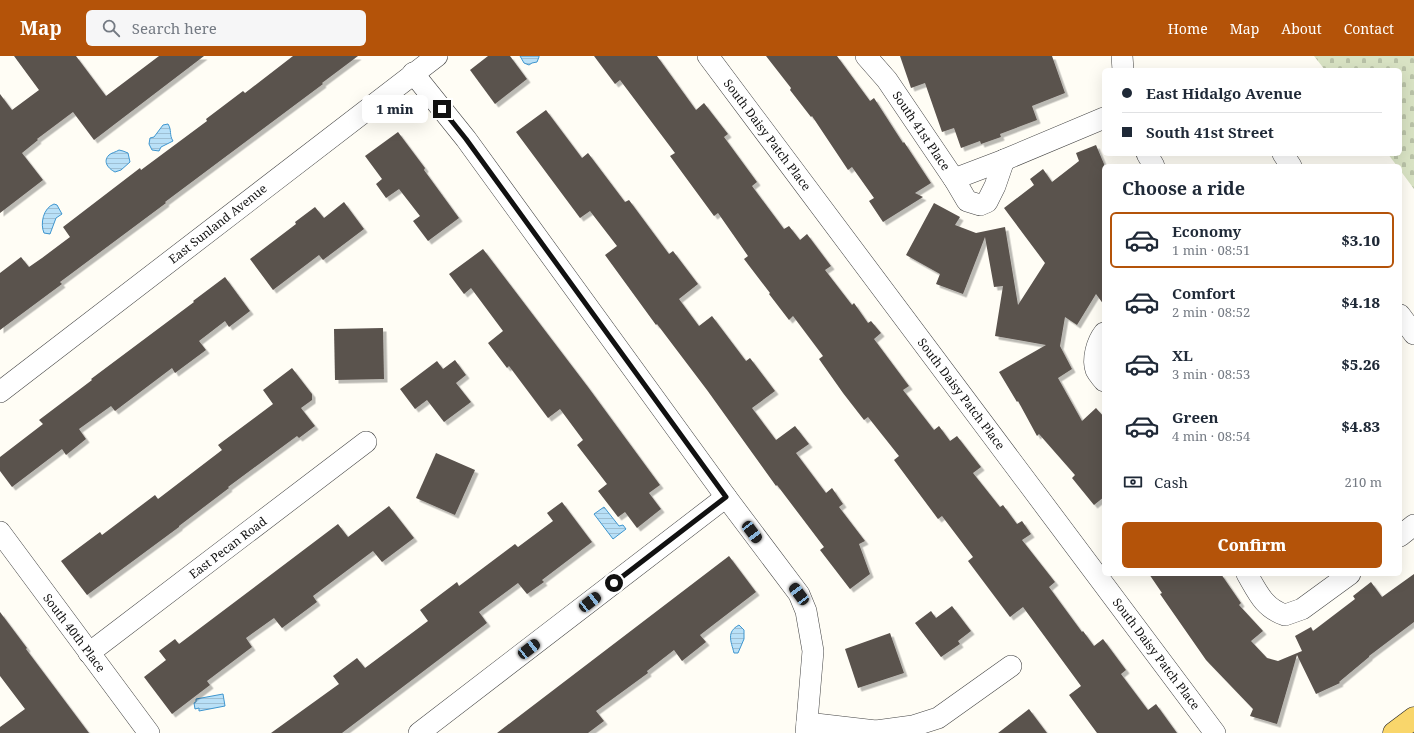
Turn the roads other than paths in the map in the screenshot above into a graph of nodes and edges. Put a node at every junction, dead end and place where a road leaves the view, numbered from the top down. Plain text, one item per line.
1 (437, 56) edge
2 (708, 56) edge
3 (866, 56) edge
4 (1122, 56) edge
5 (1123, 68) edge
6 (413, 73) junction
7 (1102, 119) edge
8 (1004, 160) junction
9 (954, 179) junction
10 (1402, 318) edge
11 (1414, 334) edge
12 (1101, 339) edge
13 (1102, 378) edge
14 (0, 392) edge
15 (366, 442) dead end
16 (726, 497) junction
17 (1414, 525) edge
18 (0, 532) edge
19 (1402, 534) edge
20 (1248, 576) edge
21 (1347, 576) edge
22 (89, 653) junction
23 (1011, 666) dead end
24 (1414, 718) edge
25 (806, 728) edge
26 (149, 733) edge
27 (420, 733) edge
28 (1215, 733) edge
29 (1394, 733) edge

1 - 6 street, East Sunland Avenue
2 - 28 street, South Daisy Patch Place
3 - 9 street, South 41st Place
4 - 5 street
6 - 14 street, East Sunland Avenue
6 - 16 street
7 - 8 street
8 - 9 street
8 - 9 street, South 41st Place
10 - 11 street
12 - 13 street
15 - 22 street, East Pecan Road
16 - 25 street
16 - 27 street
17 - 19 street
18 - 22 street, South 40th Place
20 - 21 street
22 - 26 street, South 40th Place
23 - 25 street
24 - 29 main road

